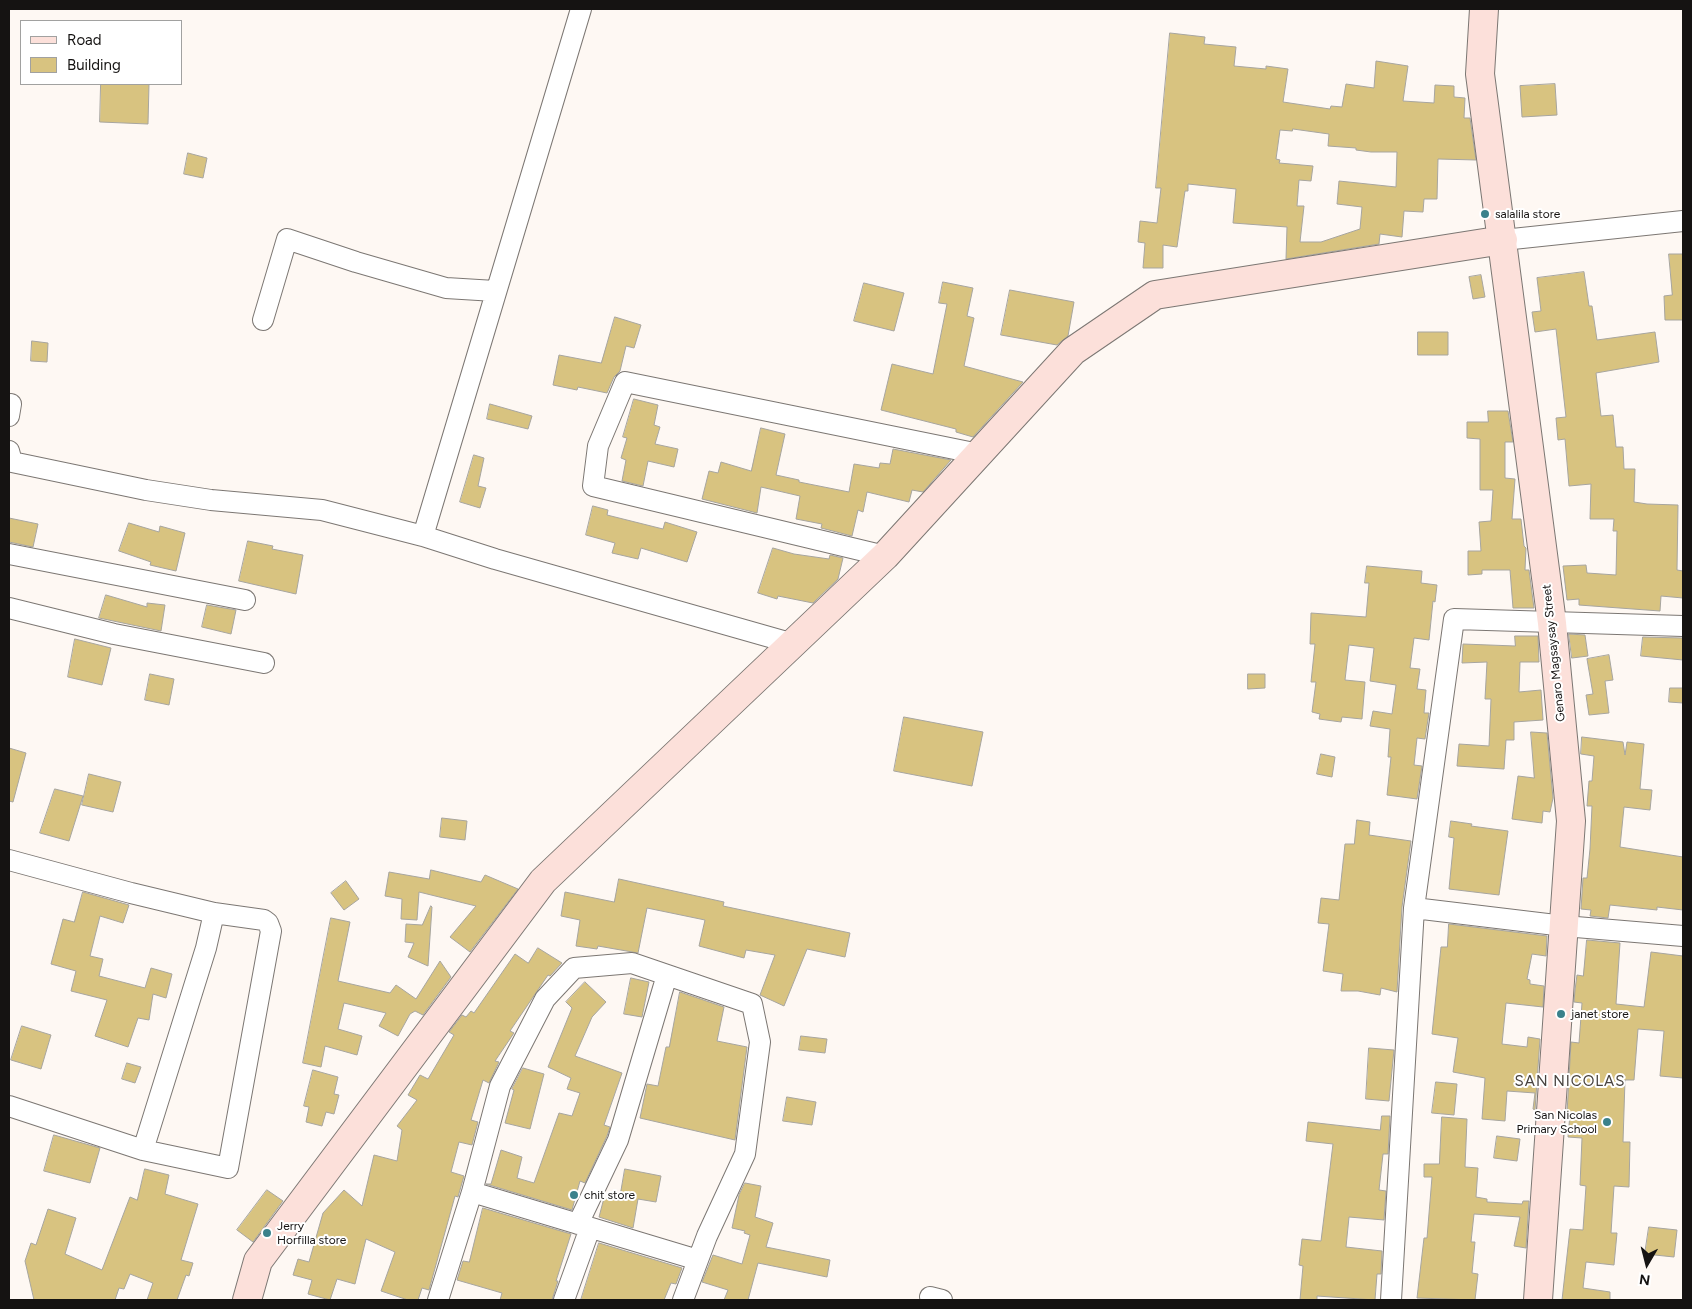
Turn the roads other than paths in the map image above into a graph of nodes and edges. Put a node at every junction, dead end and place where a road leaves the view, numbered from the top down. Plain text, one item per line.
1 (582, 9) edge
2 (1484, 9) edge
3 (1683, 221) edge
4 (1503, 240) junction
5 (495, 292) junction
6 (263, 320) dead end
7 (9, 451) edge
8 (979, 454) junction
9 (423, 536) junction
10 (9, 554) edge
11 (885, 556) junction
12 (245, 600) dead end
13 (9, 608) edge
14 (1552, 623) junction
15 (1683, 626) edge
16 (794, 644) junction
17 (264, 663) dead end
18 (9, 860) edge
19 (1414, 908) junction
20 (214, 913) junction
21 (1564, 926) junction
22 (1683, 936) edge
23 (667, 975) junction
24 (9, 1106) edge
25 (143, 1150) junction
26 (472, 1192) junction
27 (584, 1226) junction
28 (698, 1260) junction
29 (247, 1300) edge
30 (438, 1300) edge
31 (564, 1300) edge
32 (683, 1300) edge
33 (1391, 1300) edge
34 (1538, 1300) edge

1 - 5 street
2 - 4 street, Genaro Magsaysay Street
3 - 4 street
4 - 8 street
4 - 14 street, Genaro Magsaysay Street
5 - 6 street
5 - 9 street
7 - 9 street
8 - 11 street
8 - 11 street
9 - 16 street
10 - 12 street
11 - 16 street
13 - 17 street
14 - 15 street
14 - 19 street
14 - 21 street, Genaro Magsaysay Street
16 - 29 street
18 - 20 street
19 - 21 street
19 - 33 street
20 - 25 street
20 - 25 street
21 - 22 street
21 - 34 street, Genaro Magsaysay Street
23 - 26 street
23 - 27 street
23 - 28 street
24 - 25 street
26 - 27 street
26 - 30 street
27 - 28 street
27 - 31 street
28 - 32 street

